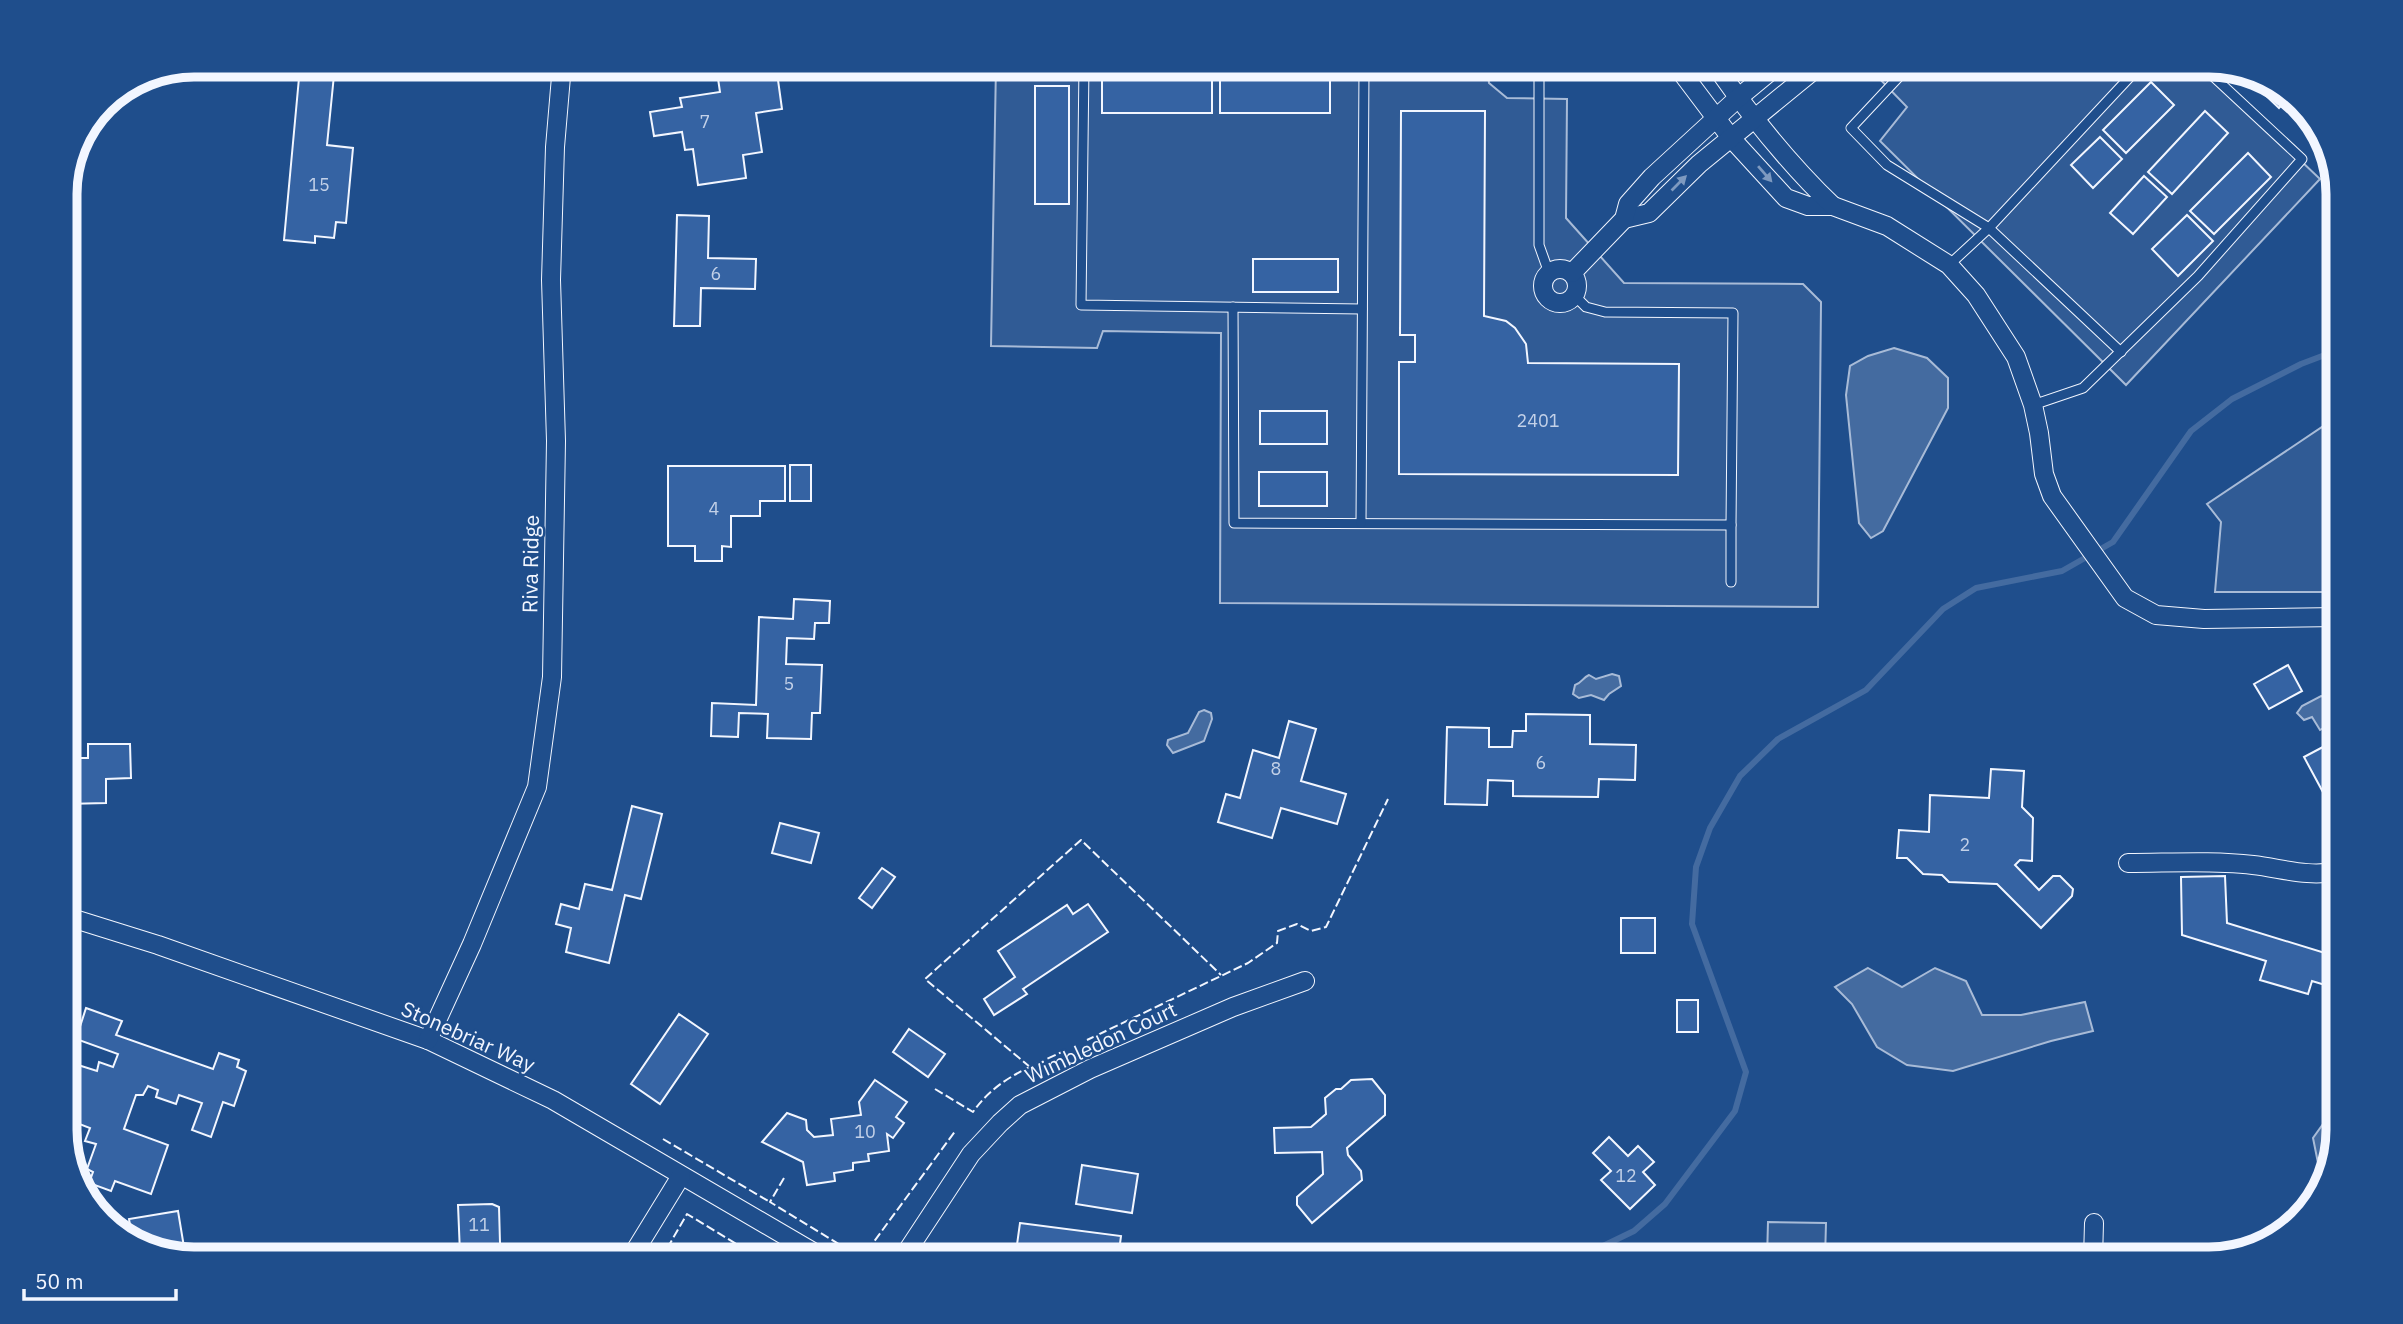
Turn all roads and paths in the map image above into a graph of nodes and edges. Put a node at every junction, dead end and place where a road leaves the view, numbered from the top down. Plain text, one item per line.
1 (561, 77) edge
2 (1084, 77) edge
3 (1364, 77) edge
4 (1539, 77) edge
5 (1685, 77) edge
6 (1723, 77) edge
7 (1763, 77) edge
8 (1805, 77) edge
9 (1898, 77) edge
10 (2130, 77) edge
11 (2214, 77) edge
12 (1738, 98) junction
13 (1754, 117) junction
14 (1716, 118) junction
15 (1731, 138) junction
16 (1833, 206) junction
17 (1624, 219) junction
18 (1989, 228) junction
19 (1949, 265) junction
20 (1549, 273) junction
21 (1572, 273) junction
22 (1575, 296) junction
23 (1233, 307) junction
24 (1362, 309) junction
25 (2121, 352) junction
26 (2033, 405) junction
27 (1361, 523) junction
28 (1731, 525) junction
29 (1731, 582) dead end
30 (2326, 617) edge
31 (2128, 863) dead end
32 (2326, 874) edge
33 (77, 920) edge
34 (1305, 981) dead end
35 (428, 1040) junction
36 (681, 1176) junction
37 (2094, 1223) dead end
38 (637, 1247) edge
39 (804, 1247) edge
40 (910, 1247) edge
41 (2093, 1247) edge

1 - 35 street, Riva Ridge
2 - 23 lane
3 - 24 lane
4 - 20 lane
5 - 14 street
6 - 12 street
7 - 12 street
8 - 13 street
9 - 18 lane
10 - 18 lane
11 - 25 lane
12 - 13 street
12 - 14 street
13 - 15 street
13 - 16 street
14 - 15 street
14 - 17 street
15 -> 16 street
17 -> 15 street
16 - 19 street
17 - 21 street
18 - 19 lane
18 - 25 lane
19 - 26 street
20 - 21 street
20 - 22 street
21 - 22 street
22 - 28 lane
23 - 24 lane
23 - 27 lane
24 - 27 lane
25 - 26 lane
26 - 30 street
27 - 28 lane
28 - 29 lane
31 - 32 street
33 - 35 street, Stonebriar Way
34 - 40 street, Wimbledon Court
35 - 36 street, Stonebriar Way
36 - 38 street
36 - 39 street, Stonebriar Way
37 - 41 street

